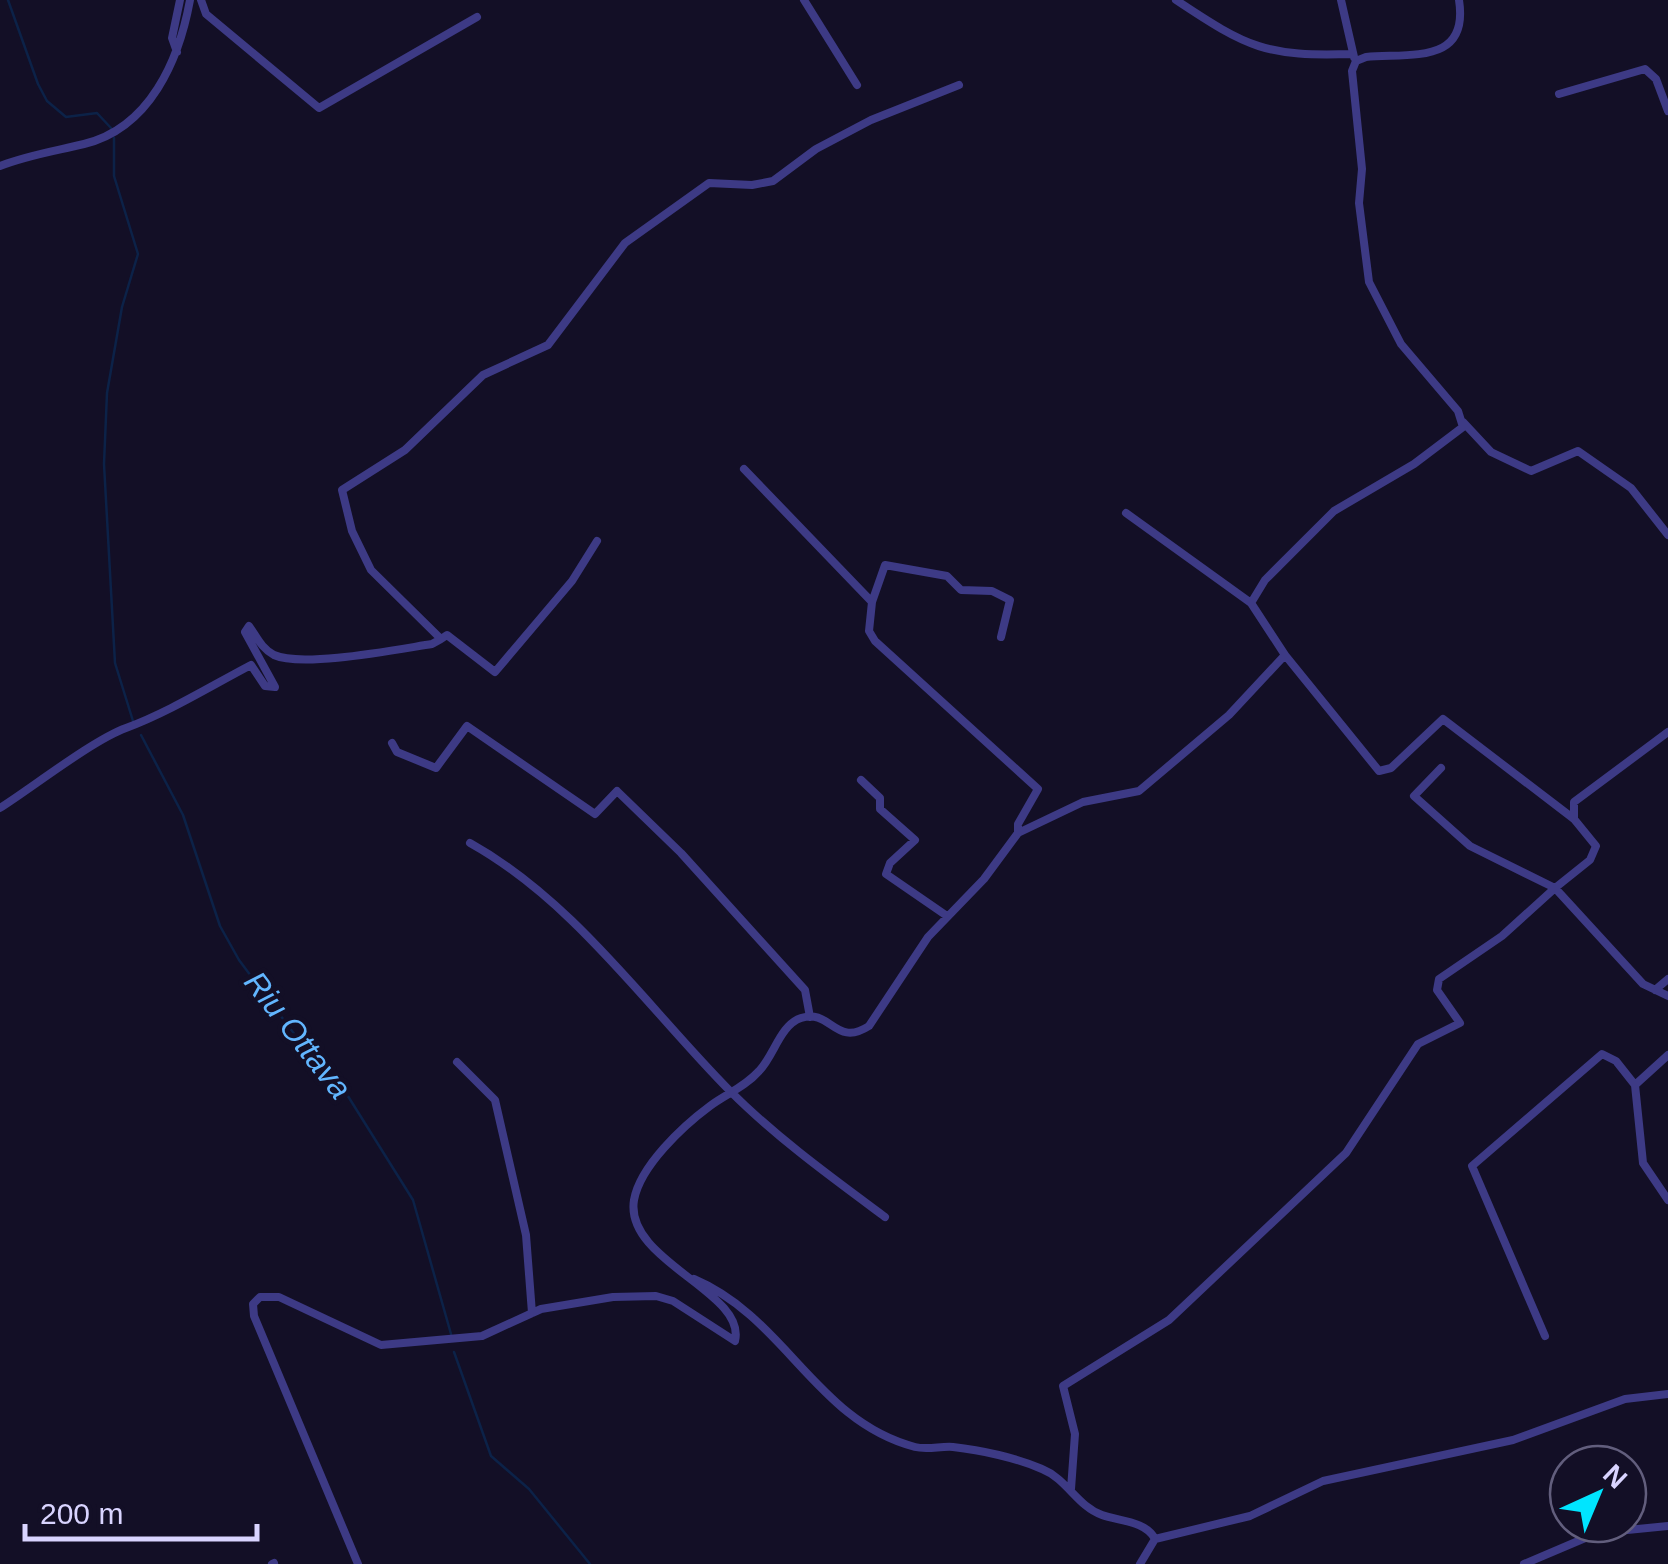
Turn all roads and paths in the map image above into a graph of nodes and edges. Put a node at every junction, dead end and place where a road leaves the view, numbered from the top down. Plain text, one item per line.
1 (180, 0) edge
2 (190, 0) edge
3 (201, 0) edge
4 (804, 0) edge
5 (1176, 0) edge
6 (1341, 0) edge
7 (1459, 0) edge
8 (478, 17) dead end
9 (177, 52) junction
10 (1355, 58) junction
11 (857, 85) dead end
12 (959, 85) dead end
13 (1559, 94) dead end
14 (1668, 111) edge
15 (0, 166) edge
16 (1463, 421) junction
17 (744, 469) dead end
18 (1126, 513) dead end
19 (1668, 535) edge
20 (597, 541) dead end
21 (872, 602) junction
22 (1251, 603) junction
23 (1001, 637) dead end
24 (441, 638) junction
25 (1285, 656) junction
26 (1668, 732) edge
27 (392, 743) dead end
28 (1441, 768) dead end
29 (860, 780) dead end
30 (0, 808) edge
31 (1574, 819) junction
32 (1018, 833) junction
33 (470, 844) dead end
34 (1555, 888) junction
35 (947, 916) junction
36 (1668, 979) edge
37 (1655, 990) junction
38 (1668, 996) edge
39 (810, 1017) junction
40 (1668, 1055) edge
41 (457, 1062) dead end
42 (1636, 1085) junction
43 (733, 1093) junction
44 (1668, 1200) edge
45 (885, 1217) dead end
46 (690, 1276) junction
47 (532, 1313) junction
48 (1546, 1336) dead end
49 (1668, 1394) edge
50 (1072, 1488) junction
51 (1668, 1526) edge
52 (1155, 1539) junction
53 (358, 1564) edge
54 (1140, 1564) edge
55 (1524, 1564) edge

1 - 9 street
2 - 9 street
3 - 8 street
4 - 11 street
5 - 10 street
6 - 10 street
7 - 10 street
9 - 15 street
10 - 16 street
12 - 24 street
13 - 14 street
16 - 19 street
16 - 22 street
17 - 21 street
18 - 22 street
20 - 24 street
21 - 23 street
21 - 32 street
22 - 25 street
24 - 30 street
25 - 31 street
25 - 32 street
26 - 31 street
27 - 39 street
28 - 34 street
29 - 35 street
31 - 34 street
32 - 35 street
33 - 43 street
34 - 37 street
34 - 50 street
35 - 39 street
36 - 37 street
37 - 38 street
39 - 43 street
40 - 42 street
41 - 47 street
42 - 44 street
42 - 48 street
43 - 45 street
43 - 46 street
46 - 47 street
46 - 50 street
47 - 53 street
49 - 52 street
50 - 52 street
51 - 55 street
52 - 54 street

